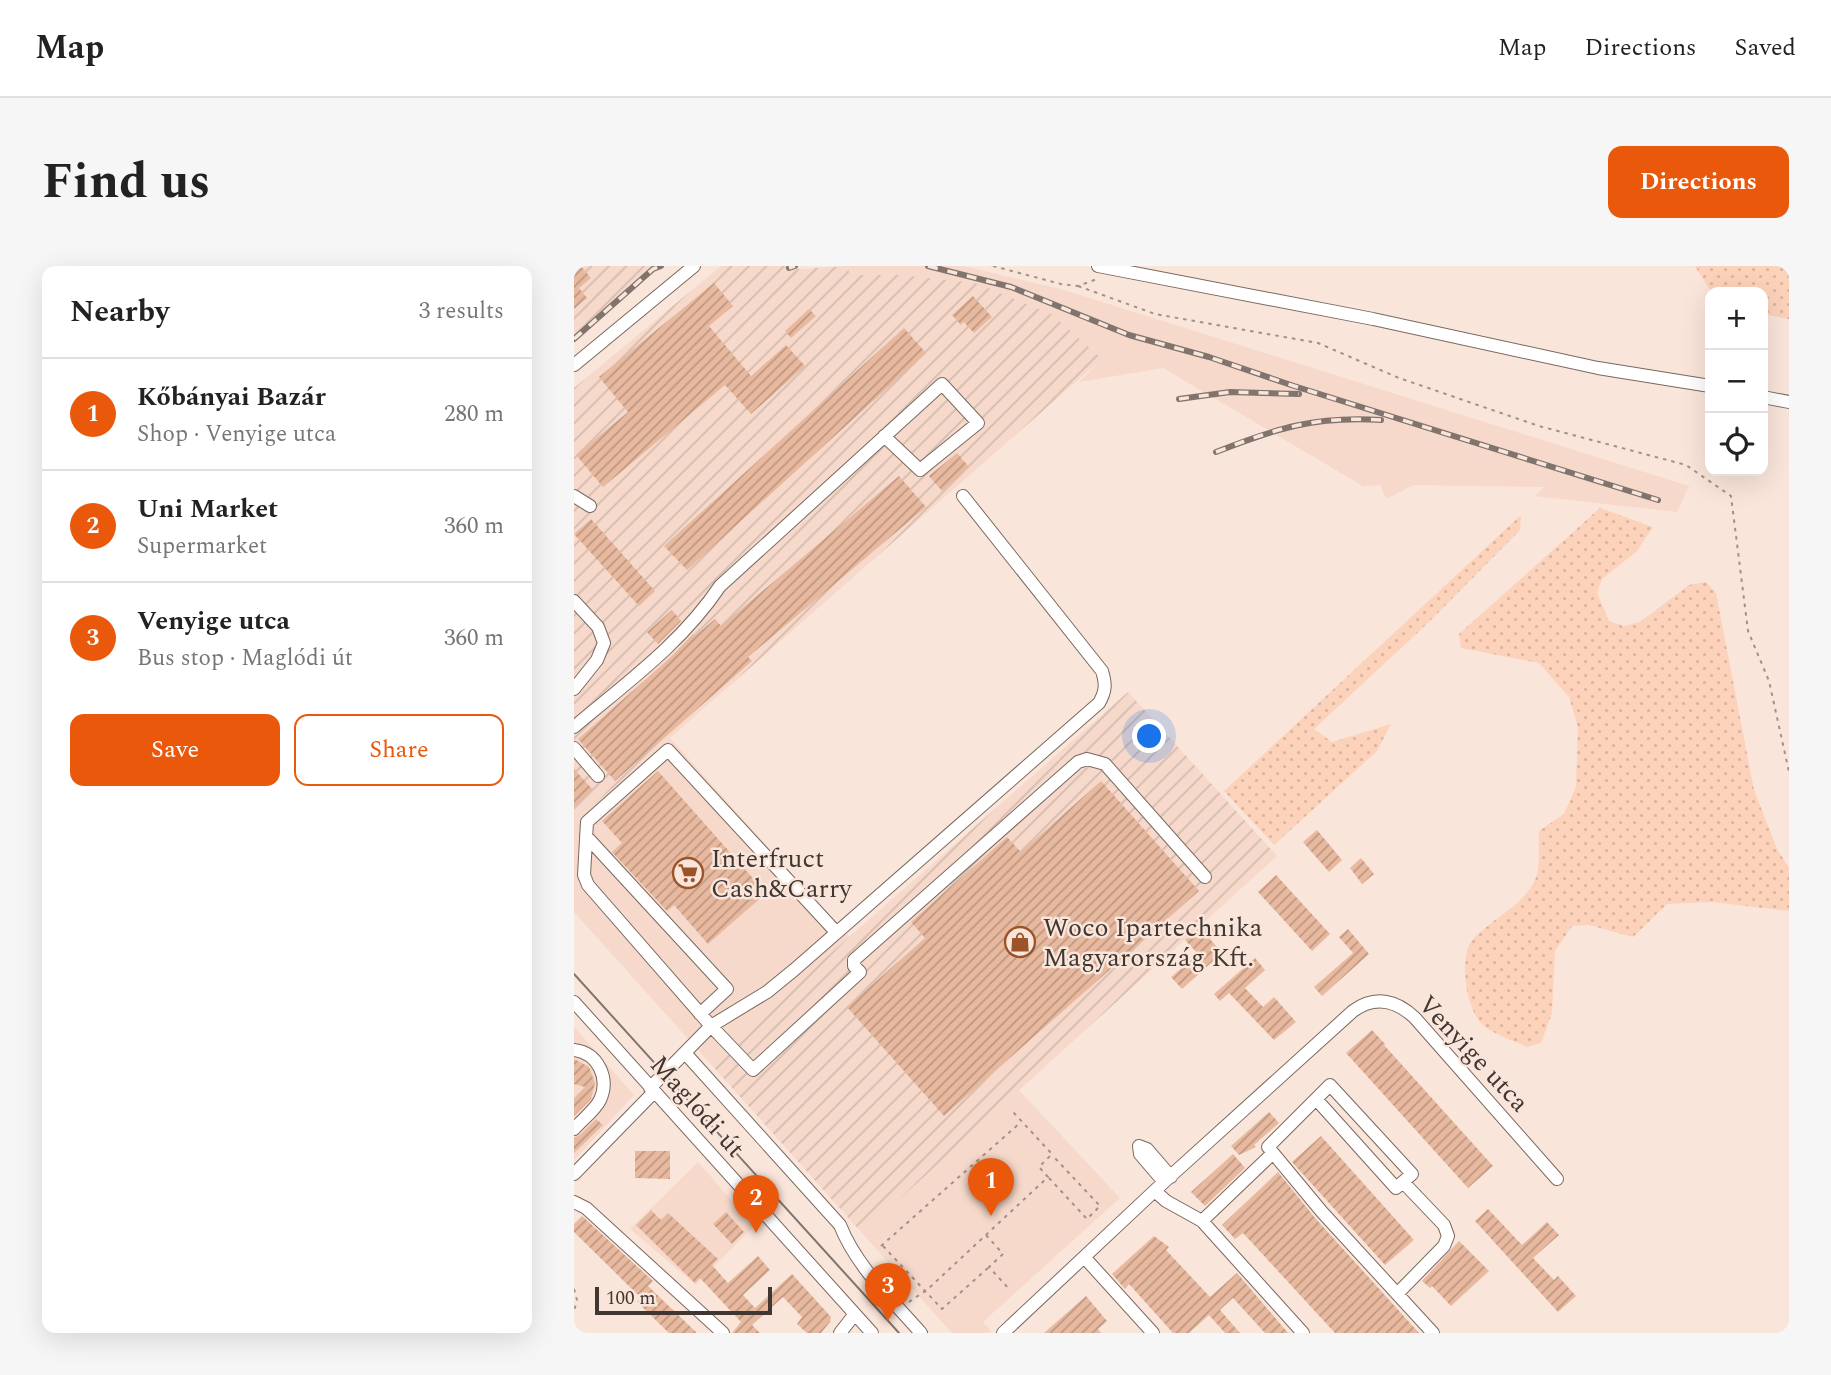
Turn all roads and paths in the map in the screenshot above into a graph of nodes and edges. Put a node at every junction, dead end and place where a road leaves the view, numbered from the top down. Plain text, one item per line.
1 (694, 266) edge
2 (993, 266) edge
3 (1100, 272) edge
4 (1077, 286) junction
5 (574, 365) edge
6 (1705, 385) edge
7 (1768, 398) edge
8 (1789, 402) edge
9 (884, 436) junction
10 (574, 496) edge
11 (963, 496) dead end
12 (590, 506) dead end
13 (574, 601) edge
14 (574, 689) edge
15 (574, 727) edge
16 (574, 748) edge
17 (1789, 772) edge
18 (598, 776) dead end
19 (586, 836) junction
20 (1205, 877) dead end
21 (836, 932) junction
22 (574, 1002) edge
23 (700, 1014) junction
24 (711, 1026) junction
25 (574, 1050) edge
26 (685, 1053) junction
27 (652, 1090) junction
28 (1316, 1099) junction
29 (1013, 1112) dead end
30 (1021, 1121) junction
31 (574, 1129) edge
32 (1268, 1147) dead end
33 (1052, 1154) junction
34 (574, 1174) edge
35 (1048, 1177) junction
36 (1557, 1179) dead end
37 (1403, 1182) junction
38 (1164, 1184) junction
39 (574, 1202) edge
40 (1202, 1221) junction
41 (986, 1235) junction
42 (1085, 1258) junction
43 (989, 1267) junction
44 (574, 1289) edge
45 (1010, 1290) dead end
46 (924, 1291) junction
47 (1397, 1294) junction
48 (900, 1309) junction
49 (574, 1311) edge
50 (854, 1315) junction
51 (723, 1333) edge
52 (840, 1333) edge
53 (872, 1333) edge
54 (921, 1333) edge
55 (1003, 1333) edge
56 (1153, 1333) edge
57 (1303, 1333) edge
58 (1433, 1333) edge

1 - 5 street
2 - 4 path
3 - 4 path
3 - 6 street
4 - 17 path
7 - 8 street
9 - 9 street
9 - 15 street
10 - 12 street
11 - 21 street
13 - 14 street
16 - 18 street
19 - 21 street
19 - 23 street
19 - 23 street
20 - 24 street
21 - 24 street
22 - 27 street, Maglódi út
23 - 24 street
24 - 26 street
25 - 31 street
26 - 27 street
26 - 48 street
27 - 34 street
27 - 50 street, Maglódi út
28 - 32 street
28 - 37 street
28 - 37 street
29 - 30 path
30 - 33 path
30 - 46 path
33 - 35 path
33 - 35 path
35 - 41 path
36 - 38 street, Venyige utca
37 - 47 street
38 - 40 street
38 - 42 street, Venyige utca
39 - 51 street
40 - 47 street
40 - 57 street
41 - 43 path
41 - 46 path
42 - 55 street, Venyige utca
42 - 56 street
43 - 45 path
43 - 46 path
44 - 49 path
46 - 48 path
47 - 58 street
48 - 54 street
50 - 52 street
50 - 53 street, Maglódi út

